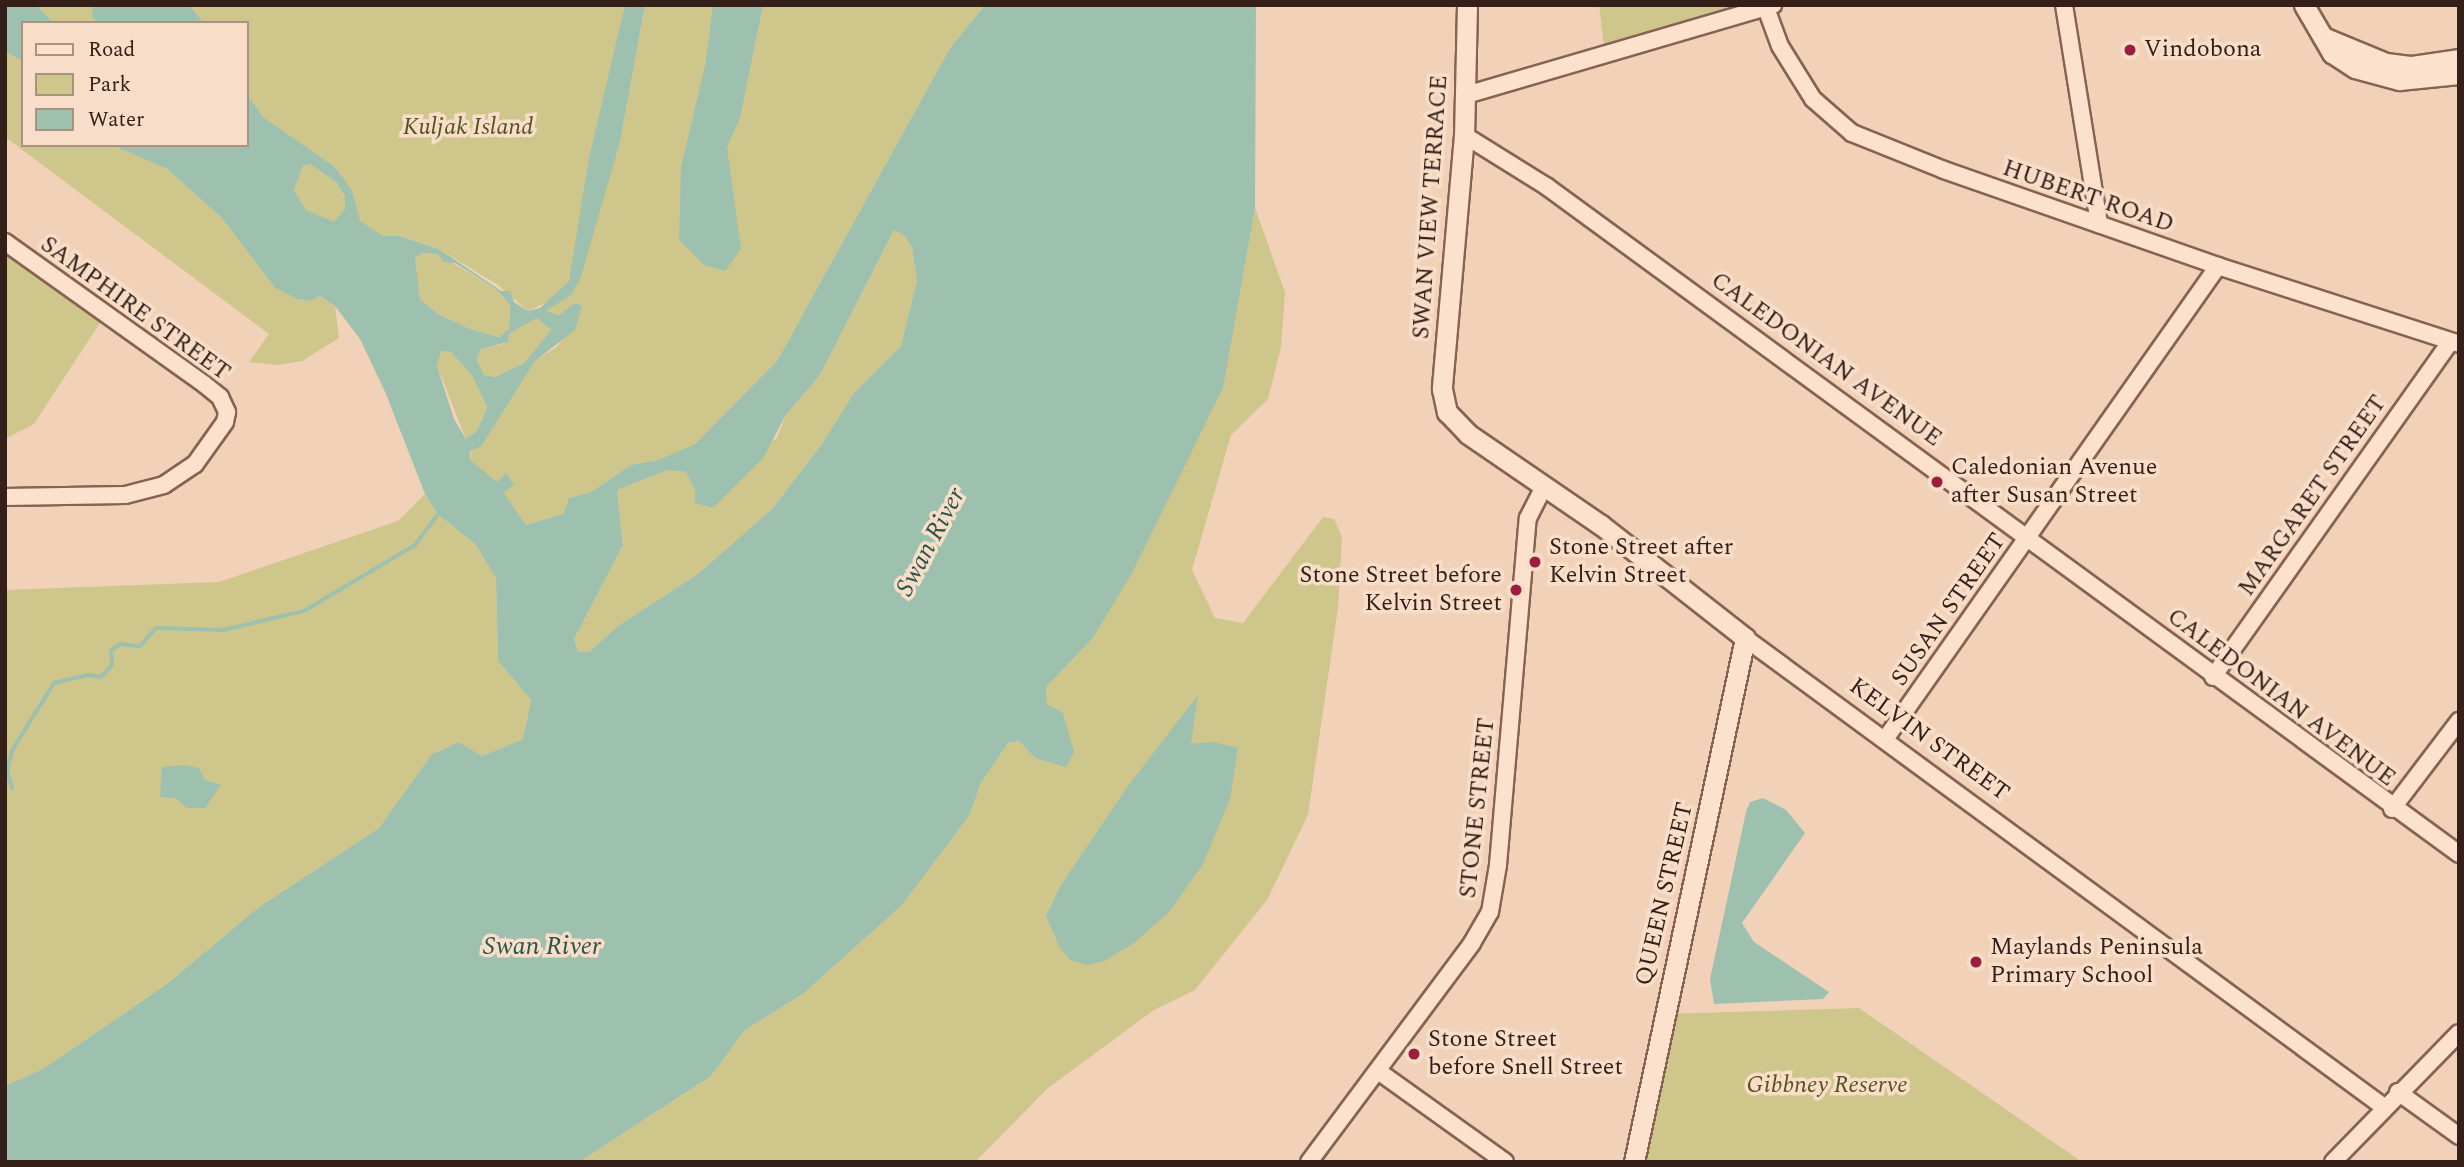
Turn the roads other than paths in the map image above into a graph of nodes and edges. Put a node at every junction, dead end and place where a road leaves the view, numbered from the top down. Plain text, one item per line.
1 (1468, 5) edge
2 (2064, 5) edge
3 (2304, 5) edge
4 (1769, 7) edge
5 (2459, 59) edge
6 (2423, 73) junction
7 (2459, 74) edge
8 (1466, 95) junction
9 (1464, 135) junction
10 (2099, 224) junction
11 (5, 242) edge
12 (2218, 266) junction
13 (2455, 343) edge
14 (1447, 412) joint
15 (1543, 488) junction
16 (5, 498) edge
17 (2030, 535) junction
18 (1745, 638) junction
19 (2213, 677) junction
20 (2459, 721) edge
21 (1886, 738) junction
22 (2392, 809) junction
23 (2459, 854) edge
24 (2459, 1033) edge
25 (1378, 1071) junction
26 (2398, 1092) junction
27 (2384, 1107) junction
28 (2459, 1136) edge
29 (1309, 1162) edge
30 (1505, 1162) edge
31 (1634, 1162) edge
32 (2333, 1162) edge

1 - 8 street, SWAN VIEW TERRACE
2 - 10 street
3 - 6 street
4 - 8 street
4 - 10 street, HUBERT ROAD
5 - 6 street
6 - 7 street
8 - 9 street, SWAN VIEW TERRACE
9 - 14 street, SWAN VIEW TERRACE
9 - 17 street, CALEDONIAN AVENUE
10 - 12 street, HUBERT ROAD
11 - 16 street, SAMPHIRE STREET
12 - 13 street, HUBERT ROAD
12 - 17 street, SUSAN STREET
13 - 19 street, MARGARET STREET
14 - 15 street, KELVIN STREET
15 - 18 street, KELVIN STREET
15 - 25 street, STONE STREET
17 - 19 street, CALEDONIAN AVENUE
17 - 21 street, SUSAN STREET
18 - 21 street, KELVIN STREET
18 - 31 street, QUEEN STREET
19 - 22 street, CALEDONIAN AVENUE
20 - 22 street
21 - 27 street, KELVIN STREET
22 - 23 street, CALEDONIAN AVENUE
24 - 26 street
25 - 29 street, STONE STREET
25 - 30 street
26 - 27 street
26 - 28 street
27 - 32 street

